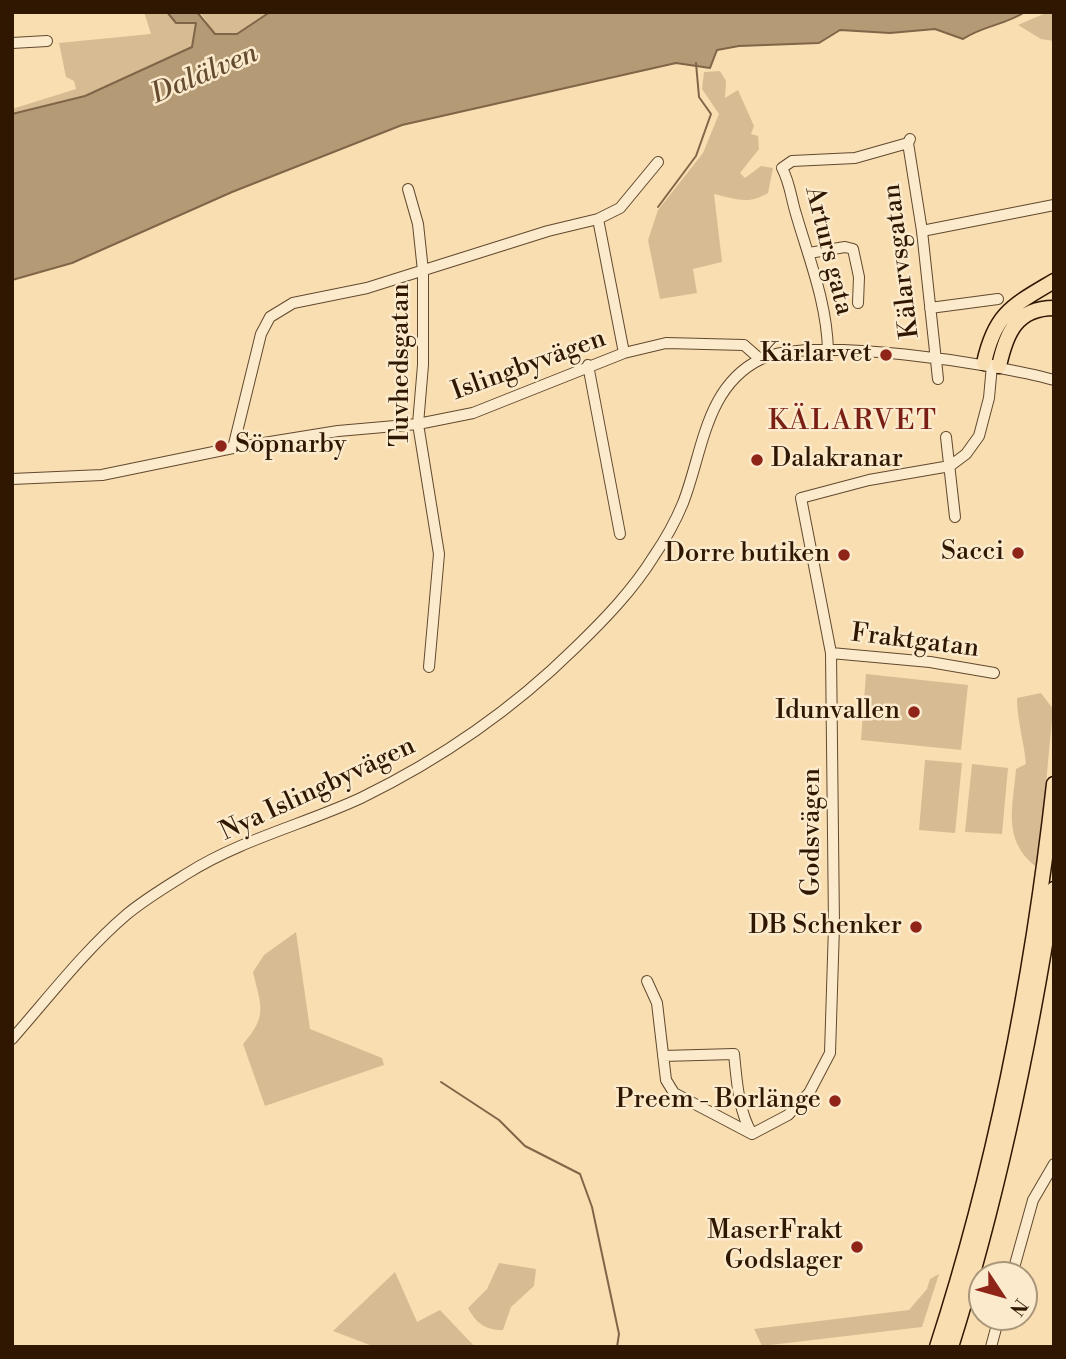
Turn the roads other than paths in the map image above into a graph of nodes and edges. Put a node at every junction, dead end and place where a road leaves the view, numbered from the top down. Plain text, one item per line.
1 (47, 41) dead end
2 (12, 43) edge
3 (909, 140) joint
4 (658, 162) dead end
5 (408, 189) dead end
6 (1054, 205) edge
7 (598, 219) junction
8 (922, 231) junction
9 (809, 253) junction
10 (423, 271) junction
11 (1054, 281) edge
12 (998, 299) dead end
13 (858, 303) dead end
14 (930, 308) junction
15 (1054, 308) edge
16 (828, 351) junction
17 (624, 353) junction
18 (760, 359) junction
19 (935, 359) junction
20 (588, 365) junction
21 (991, 365) junction
22 (938, 379) dead end
23 (1054, 380) edge
24 (418, 424) junction
25 (946, 437) dead end
26 (233, 447) junction
27 (950, 467) junction
28 (12, 479) edge
29 (955, 517) dead end
30 (620, 534) dead end
31 (831, 653) junction
32 (429, 667) dead end
33 (994, 673) dead end
34 (1054, 784) edge
35 (1054, 889) edge
36 (648, 981) dead end
37 (12, 1039) edge
38 (663, 1056) junction
39 (752, 1134) junction
40 (1054, 1164) edge
41 (1016, 1261) edge
42 (937, 1347) edge
43 (951, 1347) edge

1 - 2 street
3 - 8 street, Kälarvsgatan
3 - 9 street, Arturs gata
4 - 7 street
5 - 10 street, Tuvhedsgatan
6 - 8 street
7 - 10 street
7 - 17 street
8 - 14 street, Kälarvsgatan
9 - 13 street
9 - 16 street, Arturs gata
10 - 24 street, Tuvhedsgatan
10 - 26 street
11 - 21 highway
12 - 14 street
14 - 19 street, Kälarvsgatan
15 - 21 highway
16 - 18 street
16 - 19 street
17 - 18 street, Islingbyvägen
17 - 20 street, Islingbyvägen
18 - 37 street, Nya Islingbyvägen
19 - 21 street
19 - 22 street, Kälarvsgatan
20 - 24 street, Islingbyvägen
20 - 30 street
21 - 23 street
21 - 27 street
24 - 26 street, Islingbyvägen
24 - 32 street, Tuvhedsgatan
25 - 27 street
26 - 28 street, Islingbyvägen
27 - 29 street
27 - 31 street, Godsvägen
31 - 33 street, Fraktgatan
31 - 39 street, Godsvägen
34 - 42 highway
35 - 43 highway
36 - 38 street
38 - 39 street
38 - 39 street
40 - 41 street

